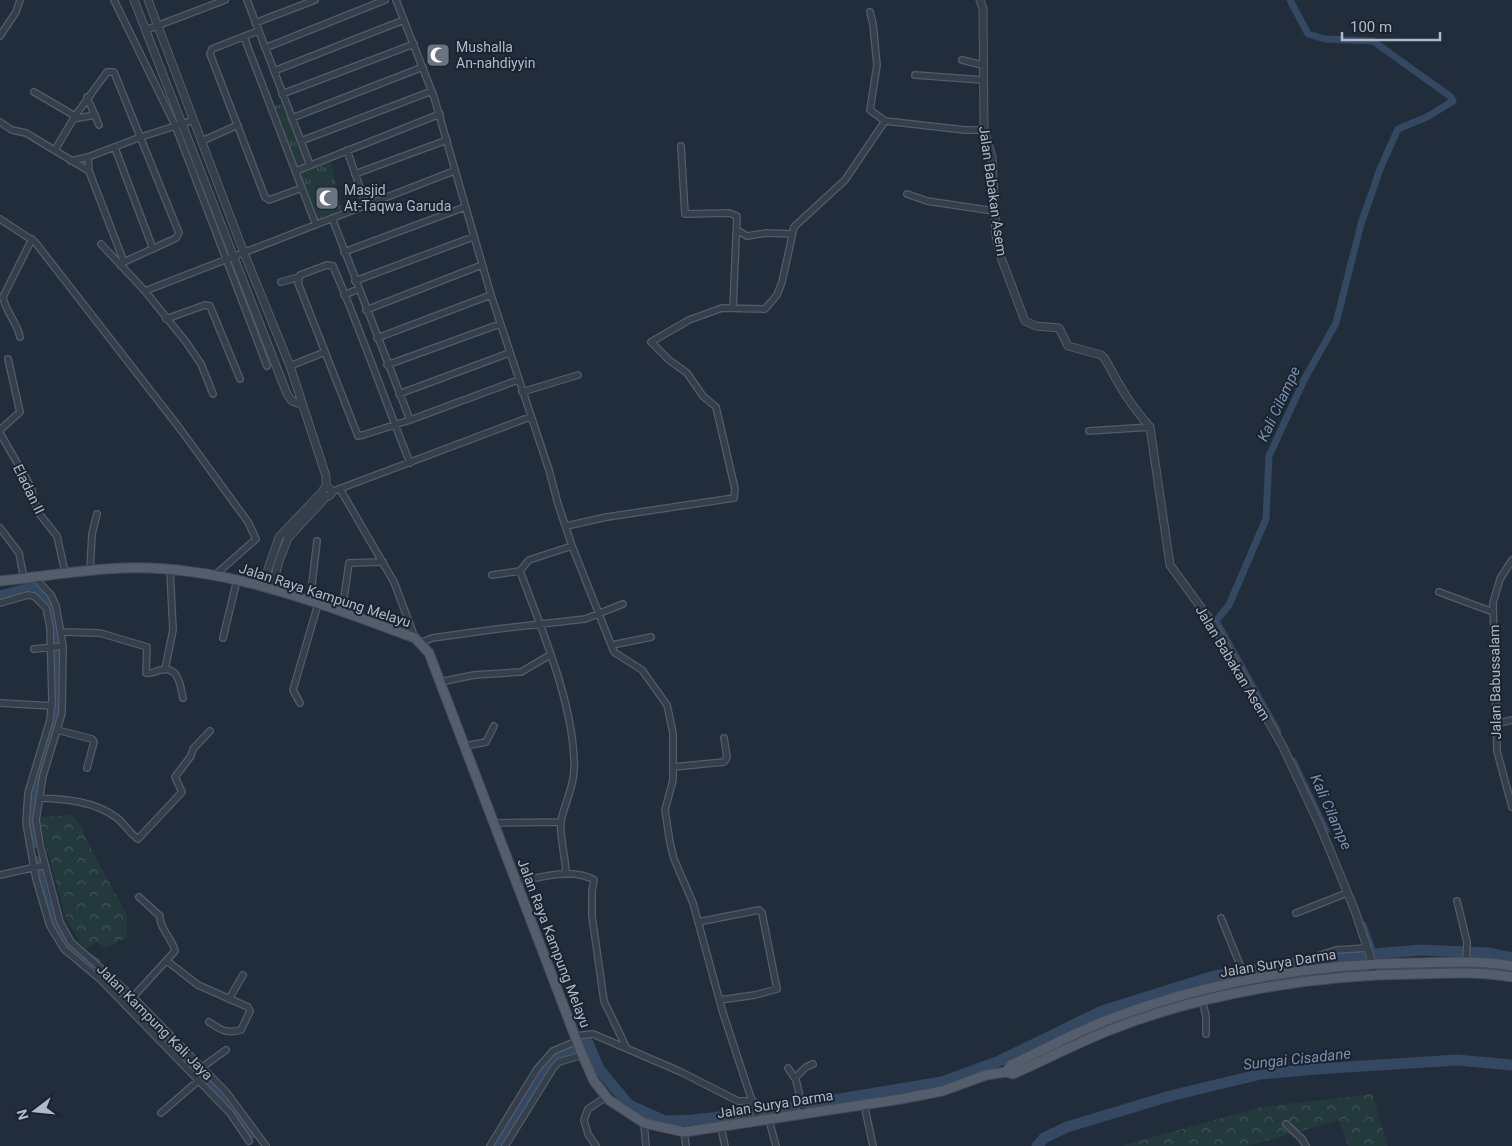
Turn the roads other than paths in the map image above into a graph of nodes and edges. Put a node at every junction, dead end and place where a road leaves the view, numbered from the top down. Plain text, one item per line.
1 (20, 0) edge
2 (114, 0) edge
3 (134, 0) edge
4 (148, 0) edge
5 (225, 0) edge
6 (247, 0) edge
7 (315, 0) edge
8 (385, 0) edge
9 (396, 0) edge
10 (980, 0) edge
11 (870, 12) dead end
12 (404, 20) junction
13 (255, 23) junction
14 (158, 27) junction
15 (146, 30) junction
16 (258, 31) junction
17 (0, 36) edge
18 (244, 37) junction
19 (414, 44) junction
20 (265, 48) junction
21 (962, 60) dead end
22 (983, 65) junction
23 (423, 67) junction
24 (274, 71) junction
25 (915, 75) dead end
26 (983, 80) junction
27 (432, 91) junction
28 (34, 92) dead end
29 (282, 94) junction
30 (87, 97) junction
31 (440, 114) junction
32 (95, 116) junction
33 (74, 118) junction
34 (292, 118) junction
35 (194, 120) junction
36 (886, 121) junction
37 (0, 122) edge
38 (179, 124) junction
39 (100, 125) dead end
40 (238, 125) junction
41 (984, 130) junction
42 (141, 136) junction
43 (447, 140) junction
44 (202, 141) junction
45 (301, 141) junction
46 (681, 146) dead end
47 (115, 148) junction
48 (55, 150) junction
49 (347, 150) junction
50 (88, 157) junction
51 (71, 161) junction
52 (310, 165) junction
53 (88, 171) junction
54 (296, 171) junction
55 (454, 171) junction
56 (355, 174) junction
57 (302, 188) junction
58 (907, 194) dead end
59 (366, 205) junction
60 (465, 207) junction
61 (994, 211) junction
62 (0, 218) edge
63 (332, 218) junction
64 (316, 225) junction
65 (737, 230) junction
66 (792, 234) junction
67 (473, 237) junction
68 (32, 239) junction
69 (101, 244) dead end
70 (153, 249) junction
71 (344, 252) junction
72 (244, 253) junction
73 (230, 258) junction
74 (123, 264) junction
75 (482, 265) junction
76 (299, 277) junction
77 (355, 281) junction
78 (281, 282) dead end
79 (358, 289) junction
80 (145, 290) junction
81 (344, 295) junction
82 (491, 295) junction
83 (733, 308) junction
84 (366, 310) junction
85 (166, 319) junction
86 (500, 324) junction
87 (20, 337) dead end
88 (377, 338) junction
89 (325, 352) junction
90 (509, 353) junction
91 (8, 359) dead end
92 (387, 365) junction
93 (267, 366) dead end
94 (290, 366) junction
95 (578, 375) dead end
96 (240, 379) dead end
97 (518, 380) junction
98 (522, 392) junction
99 (213, 394) dead end
100 (399, 394) junction
101 (301, 404) junction
102 (530, 417) junction
103 (410, 420) junction
104 (395, 425) junction
105 (1150, 427) junction
106 (1089, 431) dead end
107 (0, 432) edge
108 (410, 463) junction
109 (340, 490) junction
110 (327, 492) junction
111 (97, 514) dead end
112 (566, 526) junction
113 (0, 528) edge
114 (317, 541) dead end
115 (572, 546) junction
116 (1512, 560) edge
117 (383, 562) junction
118 (90, 570) junction
119 (170, 570) junction
120 (520, 571) junction
121 (65, 572) junction
122 (492, 575) dead end
123 (215, 576) junction
124 (24, 578) junction
125 (35, 578) junction
126 (237, 580) junction
127 (0, 581) edge
128 (262, 586) junction
129 (272, 590) junction
130 (1439, 592) dead end
131 (0, 603) edge
132 (314, 603) junction
133 (623, 604) dead end
134 (342, 612) junction
135 (1493, 612) junction
136 (600, 614) junction
137 (540, 624) junction
138 (62, 632) junction
139 (651, 637) dead end
140 (223, 638) dead end
141 (418, 640) junction
142 (612, 645) junction
143 (57, 647) junction
144 (34, 649) dead end
145 (550, 655) junction
146 (165, 670) junction
147 (440, 682) junction
148 (183, 698) dead end
149 (0, 703) edge
150 (300, 703) dead end
151 (52, 706) junction
152 (1512, 720) edge
153 (1496, 724) junction
154 (494, 726) dead end
155 (57, 730) junction
156 (210, 731) dead end
157 (724, 738) dead end
158 (465, 746) junction
159 (673, 767) junction
160 (87, 768) dead end
161 (39, 798) junction
162 (1512, 807) edge
163 (495, 822) junction
164 (561, 822) junction
165 (44, 865) junction
166 (34, 867) junction
167 (566, 874) junction
168 (0, 875) edge
169 (515, 882) junction
170 (1347, 893) junction
171 (139, 897) dead end
172 (1457, 901) dead end
173 (1296, 913) dead end
174 (1221, 918) dead end
175 (698, 922) junction
176 (1367, 948) junction
177 (1326, 955) junction
178 (1318, 956) dead end
179 (167, 961) junction
180 (1371, 961) junction
181 (1466, 961) junction
182 (1328, 966) junction
183 (1512, 966) edge
184 (1373, 974) junction
185 (243, 975) dead end
186 (1512, 977) edge
187 (1242, 978) junction
188 (132, 997) junction
189 (229, 1000) junction
190 (720, 1000) junction
191 (1202, 1000) junction
192 (124, 1004) junction
193 (209, 1022) dead end
194 (1206, 1034) dead end
195 (578, 1046) junction
196 (626, 1047) junction
197 (226, 1050) dead end
198 (813, 1064) dead end
199 (201, 1068) junction
200 (788, 1068) dead end
201 (1006, 1072) junction
202 (795, 1078) junction
203 (199, 1080) junction
204 (606, 1097) junction
205 (753, 1101) junction
206 (864, 1104) junction
207 (804, 1112) junction
208 (161, 1113) dead end
209 (758, 1120) junction
210 (770, 1120) junction
211 (644, 1122) junction
212 (1286, 1124) dead end
213 (721, 1127) junction
214 (684, 1132) junction
215 (256, 1134) junction
216 (249, 1144) edge
217 (266, 1146) edge
218 (490, 1146) edge
219 (505, 1146) edge
220 (596, 1146) edge
221 (646, 1146) edge
222 (686, 1146) edge
223 (725, 1146) edge
224 (776, 1146) edge
225 (874, 1146) edge
226 (1306, 1146) edge

1 - 17 street
2 - 38 street
3 - 15 street
4 - 14 street
5 - 14 street
6 - 13 street
7 - 13 street
8 - 20 street
9 - 12 street
10 - 22 street, Jalan Babakan Asem
11 - 36 street
12 - 19 street
12 - 24 street
13 - 16 street
14 - 15 street
14 - 35 street
15 - 38 street
16 - 18 street
16 - 20 street
18 - 40 street
18 - 54 street
19 - 23 street
19 - 29 street
20 - 24 street
21 - 22 street
22 - 26 street, Jalan Babakan Asem
23 - 27 street
23 - 34 street
24 - 29 street
25 - 26 street
26 - 41 street, Jalan Babakan Asem
27 - 31 street
27 - 45 street
28 - 33 street
29 - 34 street
30 - 32 street
30 - 33 street
30 - 42 street
31 - 43 street
31 - 49 street
32 - 33 street
32 - 39 street
33 - 48 street
34 - 45 street
35 - 38 street
35 - 44 street
36 - 41 street
36 - 66 street
37 - 48 street
38 - 42 street
38 - 73 street
40 - 44 street
40 - 57 street
41 - 61 street, Jalan Babakan Asem
42 - 47 street
42 - 70 street
43 - 55 street
43 - 56 street
44 - 72 street
45 - 52 street
46 - 65 street
47 - 50 street
47 - 70 street
48 - 51 street
49 - 52 street
49 - 56 street
50 - 51 street
50 - 53 street
51 - 53 street
52 - 54 street
53 - 74 street
54 - 57 street
55 - 59 street
55 - 60 street
56 - 59 street
57 - 64 street
58 - 61 street
59 - 63 street
60 - 67 street
60 - 71 street
61 - 105 street, Jalan Babakan Asem
62 - 68 street
63 - 64 street
63 - 71 street
64 - 72 street
65 - 66 street
65 - 83 street
66 - 83 street
67 - 75 street
67 - 77 street
68 - 87 street
68 - 123 street
69 - 74 street
70 - 74 street
71 - 77 street
72 - 73 street
72 - 94 street
73 - 80 street
73 - 93 street
73 - 101 street
74 - 80 street
75 - 82 street
75 - 84 street
76 - 78 street
76 - 81 street
76 - 89 street
77 - 79 street
79 - 81 street
79 - 84 street
80 - 85 street
81 - 104 street
82 - 86 street
82 - 88 street
83 - 112 street
84 - 88 street
85 - 96 street
85 - 99 street
86 - 90 street
86 - 92 street
88 - 92 street
89 - 94 street
89 - 104 street
90 - 97 street
90 - 100 street
91 - 107 street, Eladan II
92 - 100 street
94 - 101 street
95 - 98 street
97 - 98 street
97 - 103 street
98 - 102 street
100 - 103 street
101 - 110 street
102 - 108 street
102 - 112 street
103 - 104 street
104 - 108 street
105 - 106 street
105 - 170 street, Jalan Babakan Asem
107 - 121 street, Eladan II
108 - 109 street
109 - 110 street
109 - 117 street
110 - 128 street
110 - 129 street
111 - 118 street
112 - 115 street
113 - 124 street
114 - 132 street
115 - 120 street
115 - 136 street
116 - 135 street, Jalan Babussalam
117 - 134 street
117 - 141 street
118 - 119 main road, Jalan Raya Kampung Melayu
118 - 121 main road, Jalan Raya Kampung Melayu
119 - 123 main road, Jalan Raya Kampung Melayu
119 - 146 street
120 - 122 street
120 - 137 street
121 - 125 main road, Jalan Raya Kampung Melayu
123 - 126 main road, Jalan Raya Kampung Melayu
124 - 125 main road, Jalan Raya Kampung Melayu
124 - 127 main road, Jalan Raya Kampung Melayu
125 - 138 street, Jalan Kampung Kali Jaya
126 - 128 main road, Jalan Raya Kampung Melayu
126 - 140 street
128 - 129 main road, Jalan Raya Kampung Melayu
129 - 132 main road, Jalan Raya Kampung Melayu
130 - 135 street
131 - 143 street
132 - 134 main road, Jalan Raya Kampung Melayu
132 - 150 street
133 - 136 street
134 - 141 main road, Jalan Raya Kampung Melayu
135 - 153 street, Jalan Babussalam
136 - 137 street
136 - 142 street
137 - 141 street
137 - 145 street
138 - 143 street, Jalan Kampung Kali Jaya
138 - 146 street
139 - 142 street
141 - 147 main road, Jalan Raya Kampung Melayu
142 - 159 street
143 - 144 street
143 - 151 street
143 - 155 street, Jalan Kampung Kali Jaya
145 - 147 street
145 - 164 street
146 - 148 street
147 - 158 main road, Jalan Raya Kampung Melayu
149 - 151 street
151 - 166 street
152 - 153 street
153 - 162 street, Jalan Babussalam
154 - 158 street
155 - 160 street
155 - 161 street, Jalan Kampung Kali Jaya
156 - 161 street
157 - 159 street
158 - 163 main road, Jalan Raya Kampung Melayu
159 - 175 street
161 - 165 street, Jalan Kampung Kali Jaya
163 - 164 street
163 - 169 main road, Jalan Raya Kampung Melayu
164 - 167 street
165 - 166 street
165 - 188 street, Jalan Kampung Kali Jaya
166 - 168 street
166 - 192 street
167 - 169 street
167 - 196 street
169 - 195 main road, Jalan Raya Kampung Melayu
170 - 173 street
170 - 176 street, Jalan Babakan Asem
171 - 179 street
172 - 181 street
174 - 187 street
175 - 190 street
175 - 190 street
176 - 177 street
176 - 180 street, Jalan Babakan Asem
177 - 178 street
177 - 182 street
179 - 188 street
179 - 189 street
180 - 181 main road, Jalan Surya Darma
180 - 182 main road, Jalan Surya Darma
180 - 184 street, Jalan Babakan Asem
181 - 183 main road, Jalan Surya Darma
182 - 187 main road, Jalan Surya Darma
184 - 186 main road, Jalan Surya Darma
184 - 191 main road, Jalan Surya Darma
185 - 189 street
187 - 201 main road, Jalan Surya Darma
188 - 192 street
188 - 199 street, Jalan Kampung Kali Jaya
189 - 193 street
190 - 205 street
191 - 194 street
191 - 201 main road, Jalan Surya Darma
192 - 203 street
195 - 196 street
195 - 204 main road, Jalan Surya Darma
195 - 218 street
195 - 219 street
196 - 205 street
197 - 199 street
198 - 202 street
199 - 215 street, Jalan Kampung Kali Jaya
200 - 202 street
201 - 206 main road, Jalan Surya Darma
202 - 207 street
203 - 208 street
203 - 216 street
204 - 211 main road, Jalan Surya Darma
204 - 220 street
205 - 209 street
206 - 207 main road, Jalan Surya Darma
206 - 225 street
207 - 210 main road, Jalan Surya Darma
209 - 210 main road, Jalan Surya Darma
209 - 213 main road, Jalan Surya Darma
210 - 224 street
211 - 214 main road, Jalan Surya Darma
211 - 221 street
212 - 226 street
213 - 214 main road, Jalan Surya Darma
213 - 223 street
214 - 222 street
215 - 216 street
215 - 217 street, Jalan Kampung Kali Jaya

